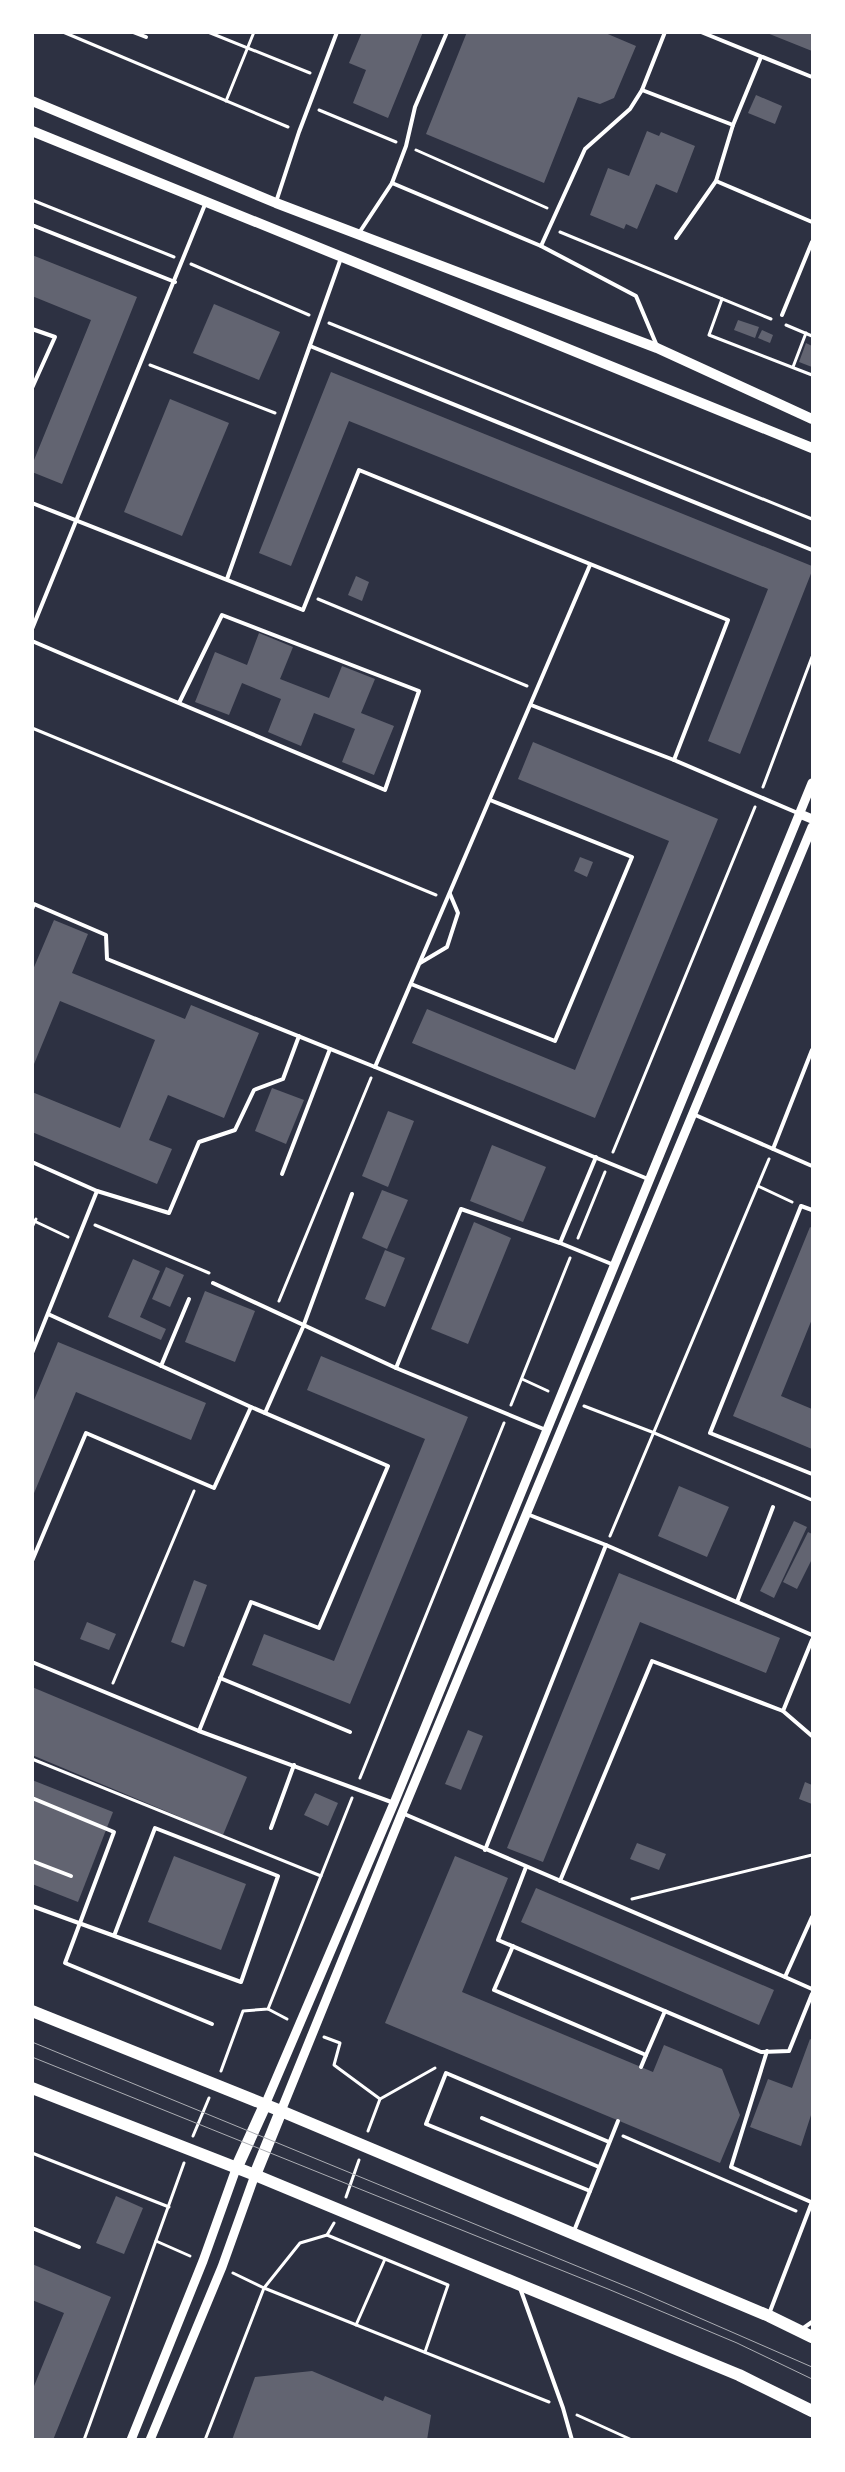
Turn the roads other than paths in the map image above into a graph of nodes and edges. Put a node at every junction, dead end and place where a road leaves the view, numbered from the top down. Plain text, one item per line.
1 (133, 32) edge
2 (337, 32) edge
3 (447, 32) edge
4 (665, 32) edge
5 (701, 32) edge
6 (146, 37) dead end
7 (761, 58) junction
8 (812, 77) edge
9 (642, 90) junction
10 (32, 101) edge
11 (733, 125) junction
12 (32, 131) edge
13 (716, 180) junction
14 (392, 183) junction
15 (206, 202) junction
16 (276, 203) junction
17 (812, 222) edge
18 (32, 225) edge
19 (357, 235) junction
20 (676, 238) dead end
21 (812, 242) edge
22 (541, 246) junction
23 (341, 257) junction
24 (175, 282) junction
25 (782, 316) dead end
26 (32, 329) edge
27 (310, 346) junction
28 (657, 348) junction
29 (32, 388) edge
30 (812, 419) edge
31 (812, 448) edge
32 (32, 503) edge
33 (77, 521) junction
34 (812, 550) edge
35 (590, 565) junction
36 (226, 579) junction
37 (32, 628) edge
38 (32, 641) edge
39 (179, 703) junction
40 (530, 705) junction
41 (674, 760) junction
42 (812, 783) edge
43 (490, 800) junction
44 (800, 814) junction
45 (812, 819) edge
46 (812, 827) edge
47 (450, 893) junction
48 (32, 909) edge
49 (420, 963) junction
50 (411, 984) junction
51 (299, 1036) junction
52 (330, 1049) junction
53 (812, 1050) edge
54 (375, 1067) junction
55 (678, 1107) junction
56 (693, 1114) junction
57 (772, 1149) junction
58 (596, 1157) junction
59 (32, 1162) edge
60 (812, 1166) edge
61 (282, 1174) dead end
62 (648, 1179) junction
63 (97, 1192) junction
64 (352, 1194) dead end
65 (812, 1210) edge
66 (560, 1243) junction
67 (614, 1265) junction
68 (212, 1284) dead end
69 (190, 1299) dead end
70 (48, 1314) junction
71 (303, 1326) junction
72 (32, 1353) edge
73 (161, 1366) junction
74 (396, 1368) junction
75 (251, 1407) junction
76 (265, 1413) junction
77 (548, 1431) junction
78 (559, 1436) junction
79 (812, 1474) edge
80 (773, 1507) dead end
81 (527, 1514) junction
82 (606, 1545) junction
83 (32, 1561) edge
84 (737, 1602) junction
85 (812, 1635) edge
86 (812, 1640) edge
87 (32, 1662) edge
88 (220, 1678) junction
89 (783, 1711) junction
90 (199, 1731) junction
91 (350, 1732) dead end
92 (812, 1736) edge
93 (294, 1766) junction
94 (32, 1798) edge
95 (394, 1803) junction
96 (402, 1813) junction
97 (271, 1828) dead end
98 (484, 1850) junction
99 (32, 1861) edge
100 (526, 1867) junction
101 (71, 1876) dead end
102 (560, 1881) junction
103 (32, 1906) edge
104 (812, 1917) edge
105 (79, 1924) junction
106 (114, 1936) junction
107 (513, 1946) junction
108 (785, 1977) junction
109 (812, 1989) edge
110 (812, 1994) edge
111 (32, 2011) edge
112 (664, 2011) junction
113 (212, 2024) dead end
114 (767, 2051) junction
115 (646, 2055) junction
116 (641, 2067) dead end
117 (32, 2088) edge
118 (265, 2105) junction
119 (281, 2111) junction
120 (482, 2118) dead end
121 (618, 2121) dead end
122 (609, 2142) junction
123 (599, 2167) junction
124 (236, 2168) junction
125 (255, 2175) junction
126 (590, 2191) junction
127 (812, 2202) edge
128 (32, 2228) edge
129 (573, 2235) junction
130 (79, 2247) dead end
131 (518, 2284) junction
132 (769, 2316) junction
133 (812, 2322) edge
134 (800, 2330) junction
135 (812, 2337) edge
136 (812, 2411) edge
137 (131, 2440) edge
138 (150, 2440) edge
139 (572, 2440) edge

1 - 6 lane
2 - 16 lane
3 - 14 lane
4 - 9 lane
5 - 7 lane
7 - 8 lane
7 - 11 lane
9 - 11 lane
9 - 22 lane
10 - 16 main road
11 - 13 lane
12 - 15 main road
13 - 17 lane
13 - 20 lane
14 - 19 lane
14 - 22 lane
15 - 23 main road
15 - 24 lane
16 - 19 main road
18 - 24 lane
19 - 28 main road
21 - 25 lane
22 - 28 lane
23 - 27 lane
23 - 31 main road
24 - 33 lane
26 - 29 lane
27 - 34 lane
27 - 36 lane
28 - 30 main road
32 - 33 lane
33 - 36 lane
33 - 37 lane
35 - 36 lane
35 - 40 lane
35 - 41 lane
38 - 39 lane
39 - 39 lane
40 - 41 lane
40 - 43 lane
41 - 44 lane
42 - 44 street
43 - 47 lane
43 - 50 lane
44 - 45 street
44 - 55 street
46 - 56 street
47 - 49 lane
47 - 49 lane
48 - 51 lane
49 - 50 lane
50 - 54 lane
51 - 52 lane
51 - 63 lane
52 - 54 lane
52 - 61 lane
53 - 57 lane
54 - 58 lane
55 - 56 street
55 - 62 street
56 - 57 lane
56 - 78 street
57 - 60 lane
58 - 62 lane
58 - 66 lane
59 - 63 lane
62 - 67 street
63 - 70 lane
64 - 71 lane
65 - 79 lane
66 - 67 lane
66 - 74 lane
67 - 77 street
68 - 71 lane
69 - 73 lane
70 - 72 lane
70 - 73 lane
71 - 74 lane
71 - 76 lane
73 - 75 lane
74 - 77 lane
75 - 76 lane
75 - 83 lane
76 - 88 lane
77 - 78 street
77 - 95 street
78 - 81 street
80 - 84 lane
81 - 82 lane
81 - 96 street
82 - 84 lane
82 - 98 lane
84 - 85 lane
86 - 89 lane
87 - 90 lane
88 - 90 lane
88 - 91 lane
89 - 92 lane
89 - 102 lane
90 - 93 lane
93 - 95 lane
93 - 97 lane
94 - 105 lane
95 - 118 street
96 - 98 lane
96 - 119 street
98 - 100 lane
99 - 101 lane
100 - 102 lane
100 - 107 lane
102 - 108 lane
103 - 105 lane
104 - 108 lane
105 - 106 lane
105 - 113 lane
106 - 106 lane
107 - 112 lane
107 - 115 lane
108 - 109 lane
110 - 114 lane
111 - 118 main road
112 - 114 lane
112 - 115 lane
114 - 127 lane
115 - 116 lane
117 - 124 main road
118 - 119 main road
118 - 124 main road
119 - 125 main road
119 - 129 main road
120 - 123 lane
121 - 122 lane
122 - 123 lane
122 - 126 lane
123 - 126 lane
124 - 125 main road
124 - 137 street
125 - 131 main road
125 - 138 street
126 - 129 lane
127 - 132 lane
128 - 130 lane
129 - 132 main road
131 - 136 main road
131 - 139 lane
132 - 134 main road
133 - 134 lane
134 - 135 main road

